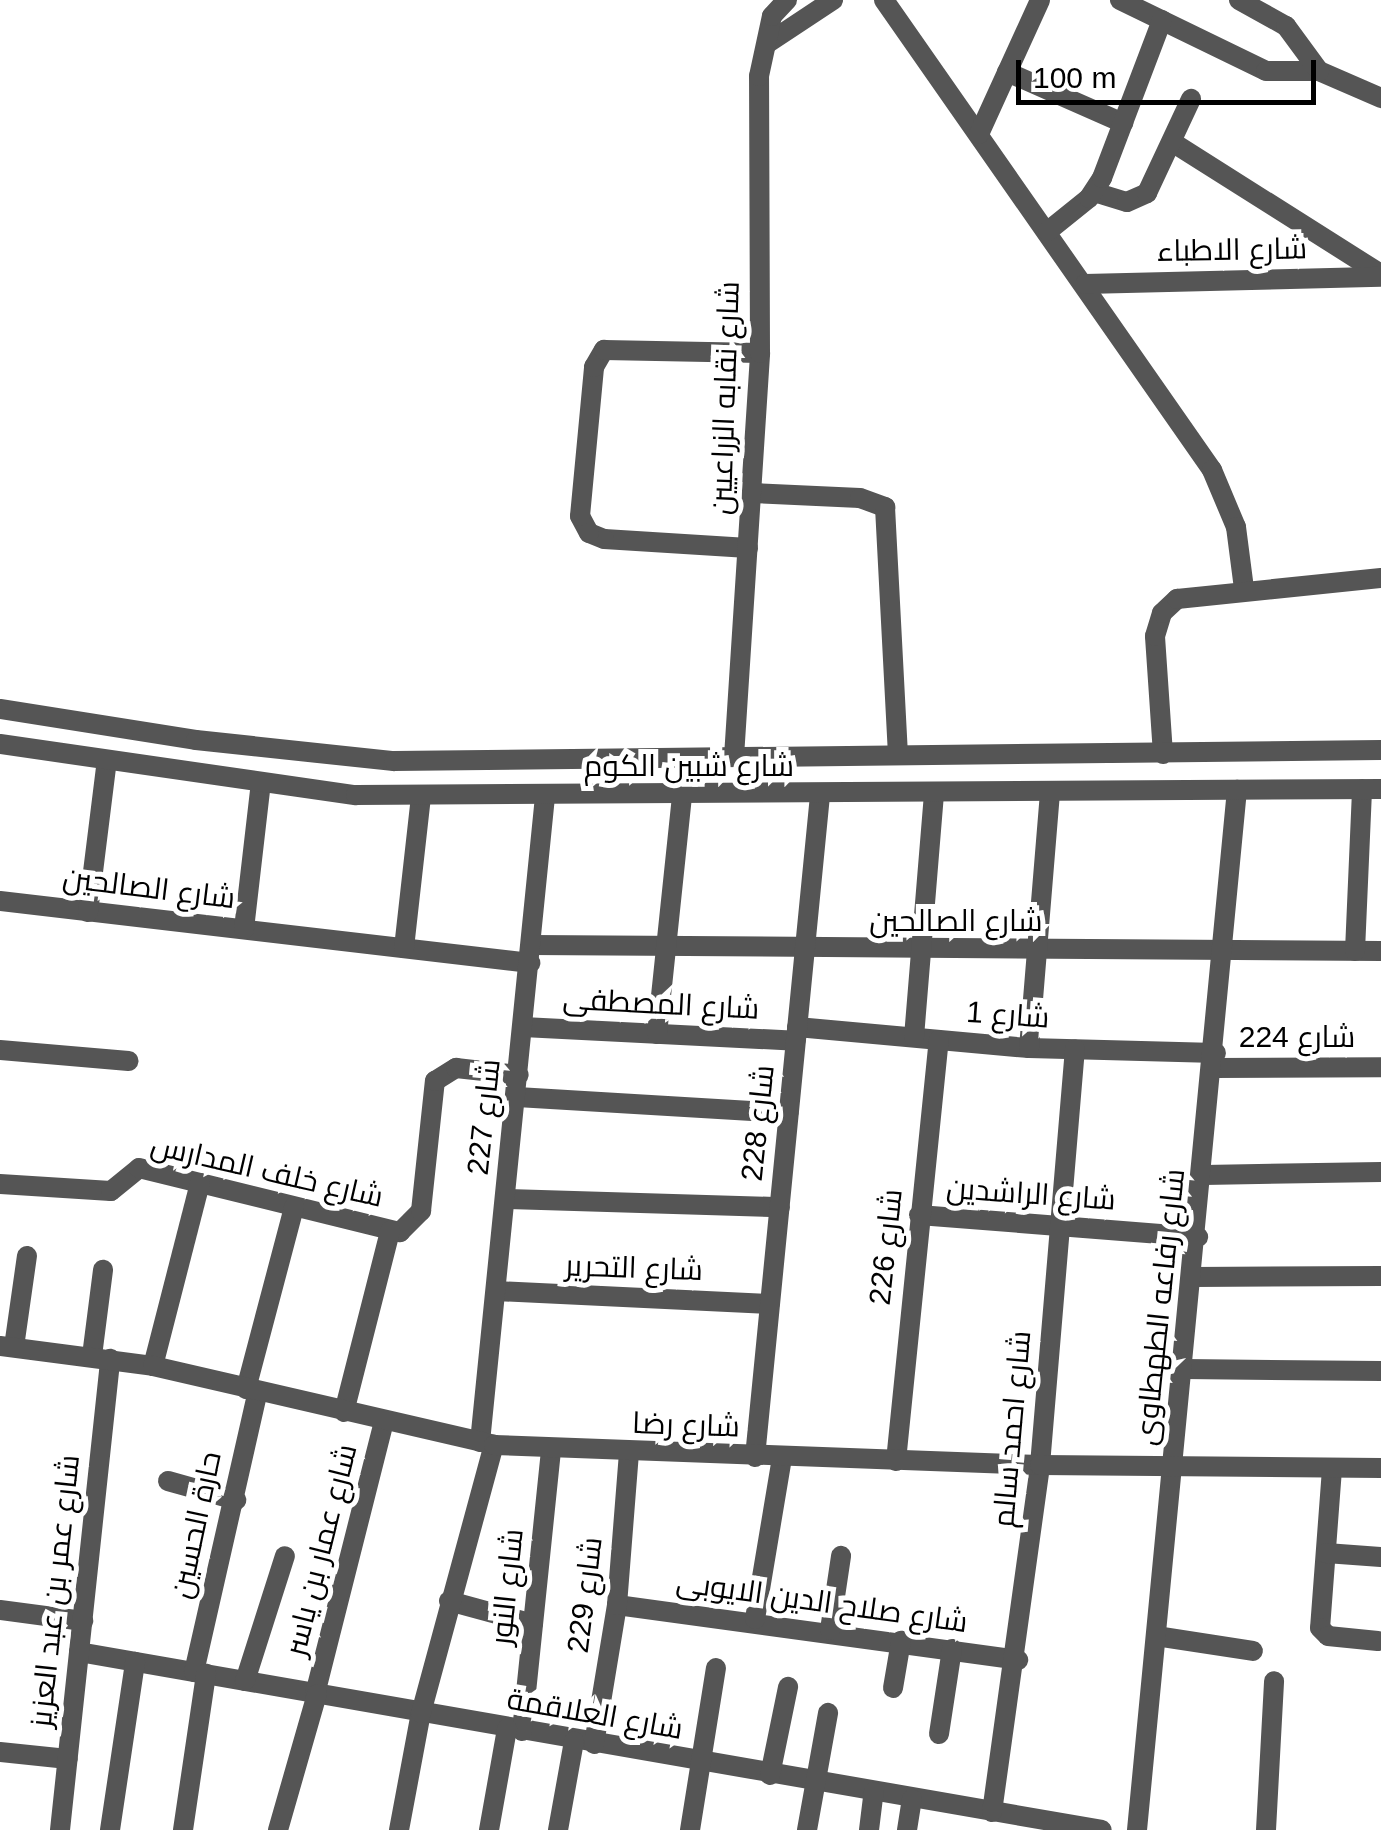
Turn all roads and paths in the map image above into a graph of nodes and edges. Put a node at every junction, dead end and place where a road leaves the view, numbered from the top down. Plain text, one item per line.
1 (787, 0) edge
2 (833, 0) edge
3 (884, 0) edge
4 (1040, 0) edge
5 (1120, 0) edge
6 (1239, 0) edge
7 (1162, 20) junction
8 (768, 43) junction
9 (1319, 71) junction
10 (1007, 72) junction
11 (1381, 98) edge
12 (1191, 99) dead end
13 (1123, 123) junction
14 (979, 134) junction
15 (1172, 142) junction
16 (1094, 192) junction
17 (1048, 231) junction
18 (1381, 276) edge
19 (1085, 284) junction
20 (760, 353) junction
21 (751, 493) junction
22 (748, 548) junction
23 (1381, 578) edge
24 (1244, 589) junction
25 (0, 709) edge
26 (0, 744) edge
27 (1381, 750) edge
28 (1163, 754) junction
29 (898, 755) junction
30 (734, 757) junction
31 (107, 760) junction
32 (261, 784) junction
33 (1372, 789) edge
34 (1238, 790) junction
35 (1050, 792) junction
36 (934, 794) junction
37 (820, 795) junction
38 (421, 796) junction
39 (545, 797) junction
40 (682, 797) junction
41 (0, 902) edge
42 (88, 912) junction
43 (244, 930) junction
44 (404, 948) junction
45 (666, 949) junction
46 (804, 951) junction
47 (921, 951) junction
48 (1225, 951) junction
49 (1356, 951) junction
50 (1381, 951) edge
51 (1037, 952) junction
52 (531, 954) junction
53 (524, 1026) junction
54 (658, 1034) junction
55 (796, 1034) junction
56 (914, 1037) junction
57 (940, 1040) junction
58 (1029, 1048) junction
59 (1076, 1049) junction
60 (0, 1050) edge
61 (1215, 1060) junction
62 (129, 1062) dead end
63 (1381, 1067) edge
64 (519, 1076) junction
65 (516, 1098) junction
66 (788, 1113) junction
67 (1381, 1172) edge
68 (1204, 1175) junction
69 (200, 1183) junction
70 (0, 1184) edge
71 (505, 1199) junction
72 (294, 1207) junction
73 (780, 1207) junction
74 (919, 1215) junction
75 (1060, 1226) junction
76 (390, 1231) junction
77 (1198, 1237) junction
78 (27, 1256) dead end
79 (103, 1270) dead end
80 (1381, 1276) edge
81 (1193, 1277) junction
82 (496, 1291) junction
83 (770, 1304) junction
84 (7, 1346) edge
85 (101, 1358) junction
86 (153, 1366) junction
87 (1184, 1369) junction
88 (1381, 1371) edge
89 (252, 1390) junction
90 (344, 1412) junction
91 (384, 1421) junction
92 (487, 1444) junction
93 (551, 1450) junction
94 (629, 1453) junction
95 (755, 1457) junction
96 (782, 1458) junction
97 (896, 1460) junction
98 (1040, 1464) junction
99 (1173, 1466) junction
100 (1332, 1468) junction
101 (1381, 1468) edge
102 (168, 1481) dead end
103 (236, 1500) junction
104 (1326, 1553) junction
105 (285, 1556) dead end
106 (841, 1556) dead end
107 (1381, 1557) edge
108 (449, 1601) junction
109 (617, 1605) junction
110 (0, 1610) edge
111 (755, 1620) junction
112 (82, 1621) junction
113 (533, 1624) junction
114 (830, 1630) junction
115 (1156, 1636) junction
116 (901, 1641) junction
117 (1378, 1641) dead end
118 (952, 1649) junction
119 (1253, 1650) dead end
120 (79, 1652) junction
121 (1018, 1660) junction
122 (135, 1662) junction
123 (716, 1668) dead end
124 (200, 1673) junction
125 (245, 1681) junction
126 (1274, 1681) dead end
127 (788, 1687) dead end
128 (893, 1688) dead end
129 (316, 1694) junction
130 (421, 1713) junction
131 (828, 1714) dead end
132 (515, 1730) junction
133 (939, 1734) dead end
134 (584, 1742) junction
135 (0, 1752) edge
136 (68, 1759) junction
137 (698, 1763) junction
138 (770, 1775) junction
139 (815, 1782) junction
140 (874, 1792) junction
141 (912, 1799) junction
142 (985, 1818) edge
143 (60, 1830) edge
144 (110, 1830) edge
145 (183, 1830) edge
146 (278, 1830) edge
147 (400, 1830) edge
148 (489, 1830) edge
149 (558, 1830) edge
150 (690, 1830) edge
151 (807, 1830) edge
152 (869, 1830) edge
153 (907, 1830) edge
154 (1102, 1830) edge
155 (1136, 1830) edge
156 (1266, 1830) edge

1 - 8 street, شارع نقابه الزراعيين
2 - 8 street
3 - 14 street
4 - 10 street
5 - 7 street
6 - 9 street
7 - 9 street
7 - 13 street
8 - 20 street, شارع نقابه الزراعيين
9 - 11 street
10 - 13 street
10 - 14 street
12 - 15 street
13 - 16 street
14 - 17 street
15 - 16 street
15 - 18 street
16 - 17 street
17 - 19 street
18 - 19 street, شارع الاطباء
19 - 24 street
20 - 21 street, شارع نقابه الزراعيين
20 - 22 street
21 - 22 street, شارع نقابه الزراعيين
21 - 29 street
22 - 30 street, شارع نقابه الزراعيين
23 - 24 street
24 - 28 street
25 - 30 street, شارع شبين الكوم
26 - 31 street, شارع شبين الكوم
27 - 28 street, شارع شبين الكوم
28 - 29 street, شارع شبين الكوم
29 - 30 street, شارع شبين الكوم
31 - 32 street, شارع شبين الكوم
31 - 42 street
32 - 38 street, شارع شبين الكوم
32 - 43 street
33 - 34 street, شارع شبين الكوم
33 - 49 street
34 - 35 street, شارع شبين الكوم
34 - 48 street, شارع رفاعه الطهطاوى
35 - 36 street, شارع شبين الكوم
35 - 51 street
36 - 37 street, شارع شبين الكوم
36 - 47 street
37 - 40 street, شارع شبين الكوم
37 - 46 street, شارع 228
38 - 39 street, شارع شبين الكوم
38 - 44 street
39 - 40 street, شارع شبين الكوم
39 - 52 street, شارع 227
40 - 45 street
41 - 42 street, شارع الصالحين
42 - 43 street, شارع الصالحين
43 - 44 street, شارع الصالحين
44 - 52 street, شارع الصالحين
45 - 46 street, شارع الصالحين
45 - 52 street, شارع الصالحين
45 - 54 street
46 - 47 street, شارع الصالحين
46 - 55 street, شارع 228
47 - 51 street, شارع الصالحين
47 - 56 street
48 - 49 street, شارع الصالحين
48 - 51 street, شارع الصالحين
48 - 61 street, شارع رفاعه الطهطاوى
49 - 50 street, شارع الصالحين
51 - 58 street
52 - 53 street, شارع 227
53 - 54 street, شارع المصطفى
53 - 64 street, شارع 227
54 - 55 street, شارع المصطفى
55 - 56 street, شارع 1
55 - 66 street, شارع 228
56 - 57 street, شارع 1
57 - 58 street, شارع 1
57 - 74 street, شارع 226
58 - 59 street, شارع 1
59 - 61 street, شارع 1
59 - 75 street, شارع احمد سالم
60 - 62 street
61 - 63 street, شارع 224
61 - 68 street, شارع رفاعه الطهطاوى
64 - 65 street, شارع 227
64 - 76 street, شارع خلف المدارس
65 - 66 street
65 - 71 street, شارع 227
66 - 73 street, شارع 228
67 - 68 street
68 - 77 street, شارع رفاعه الطهطاوى
69 - 70 street, شارع خلف المدارس
69 - 72 street, شارع خلف المدارس
69 - 86 street
71 - 73 street
71 - 82 street, شارع 227
72 - 76 street, شارع خلف المدارس
72 - 89 street, حارة الحسين
73 - 83 street, شارع 228
74 - 75 street, شارع الراشدين
74 - 97 street, شارع 226
75 - 77 street, شارع الراشدين
75 - 98 street, شارع احمد سالم
76 - 90 street
77 - 81 street, شارع رفاعه الطهطاوى
78 - 84 street
79 - 85 street, شارع عمر بن عبد العزيز
80 - 81 street
81 - 87 street, شارع رفاعه الطهطاوى
82 - 83 street, شارع التحرير
82 - 92 street, شارع 227
83 - 95 street, شارع 228
84 - 85 street, شارع رضا
85 - 86 street, شارع رضا
85 - 112 street, شارع عمر بن عبد العزيز
86 - 89 street, شارع رضا
87 - 88 street
87 - 99 street, شارع رفاعه الطهطاوى
89 - 90 street, شارع رضا
89 - 103 street, حارة الحسين
90 - 91 street, شارع رضا
91 - 92 street, شارع رضا
91 - 129 street, شارع عمار بن ياسر
92 - 93 street, شارع رضا
92 - 108 street, شارع 227
93 - 94 street, شارع رضا
93 - 113 street, شارع النور
94 - 95 street, شارع رضا
94 - 109 street, شارع 229
95 - 96 street, شارع رضا
96 - 97 street, شارع رضا
96 - 111 street
97 - 98 street, شارع رضا
98 - 99 street, شارع رضا
98 - 121 street, شارع احمد سالم
99 - 100 street, شارع رضا
99 - 115 street, شارع رفاعه الطهطاوى
100 - 101 street, شارع رضا
100 - 104 street
102 - 103 street
103 - 124 street, حارة الحسين
104 - 107 street
104 - 117 street
105 - 125 street
106 - 114 street
108 - 113 street
108 - 130 street, شارع 227
109 - 111 street, شارع صلاح الدين الايوبى
109 - 134 street, شارع 229
110 - 112 street
111 - 114 street, شارع صلاح الدين الايوبى
112 - 120 street, شارع عمر بن عبد العزيز
113 - 132 street, شارع النور
114 - 116 street, شارع صلاح الدين الايوبى
115 - 119 street
115 - 155 street, شارع رفاعه الطهطاوى
116 - 118 street, شارع صلاح الدين الايوبى
116 - 128 street
118 - 121 street, شارع صلاح الدين الايوبى
118 - 133 street
120 - 122 street, شارع العلاقمة
120 - 136 street, شارع عمر بن عبد العزيز
121 - 142 street, شارع احمد سالم
122 - 124 street, شارع العلاقمة
122 - 144 street
123 - 137 street
124 - 125 street, شارع العلاقمة
124 - 145 street, حارة الحسين
125 - 129 street, شارع العلاقمة
126 - 156 street
127 - 138 street
129 - 130 street, شارع العلاقمة
129 - 146 street, شارع عمار بن ياسر
130 - 132 street, شارع العلاقمة
130 - 147 street, شارع 227
131 - 139 street
132 - 134 street, شارع العلاقمة
132 - 148 street, شارع النور
134 - 137 street, شارع العلاقمة
134 - 149 street, شارع 229
135 - 136 street
136 - 143 street, شارع عمر بن عبد العزيز
137 - 138 street, شارع العلاقمة
137 - 150 street
138 - 139 street, شارع العلاقمة
139 - 140 street, شارع العلاقمة
139 - 151 street
140 - 141 street, شارع العلاقمة
140 - 152 street
141 - 142 street, شارع العلاقمة
141 - 153 street
142 - 154 street, شارع العلاقمة

